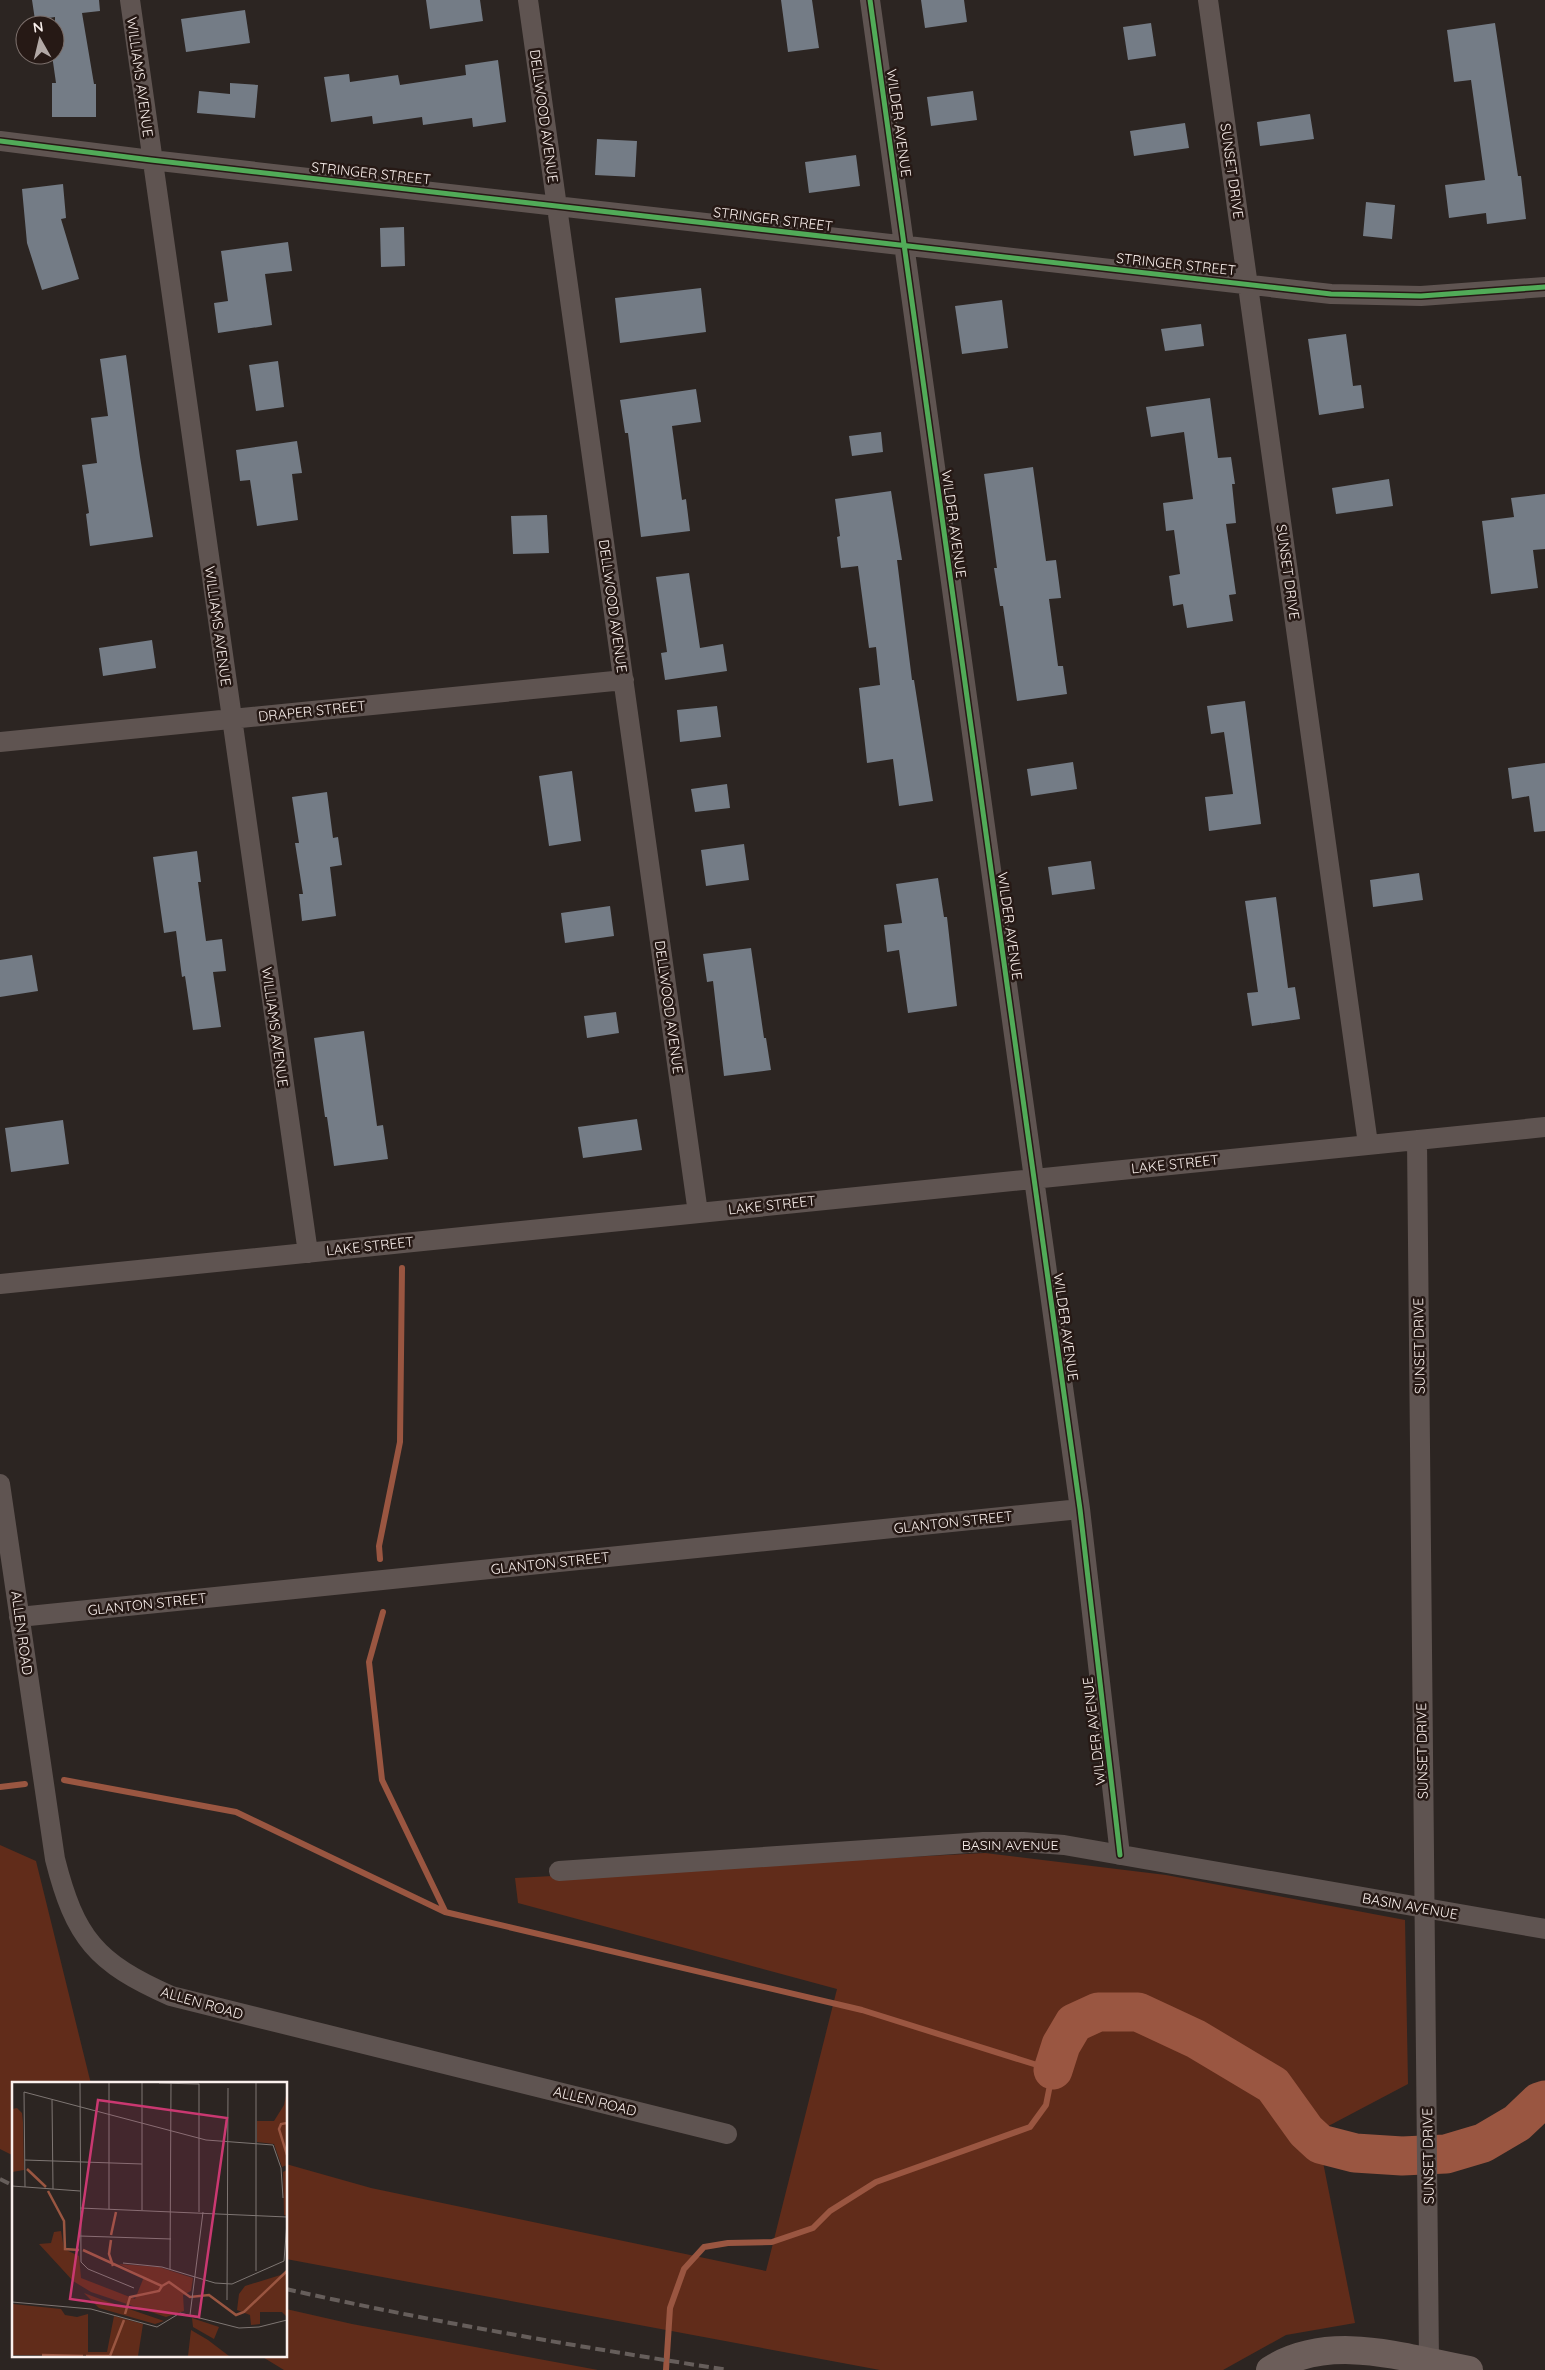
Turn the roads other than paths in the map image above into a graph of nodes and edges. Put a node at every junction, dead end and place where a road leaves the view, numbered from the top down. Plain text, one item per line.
1 (130, 0) edge
2 (528, 0) edge
3 (870, 0) edge
4 (1208, 0) edge
5 (0, 141) edge
6 (151, 160) junction
7 (557, 205) junction
8 (904, 246) junction
9 (1248, 283) junction
10 (1545, 287) edge
11 (624, 680) junction
12 (231, 718) junction
13 (0, 742) edge
14 (1545, 1127) edge
15 (1417, 1140) junction
16 (1368, 1144) junction
17 (1034, 1178) junction
18 (698, 1213) junction
19 (308, 1253) junction
20 (0, 1284) edge
21 (0, 1484) edge
22 (1080, 1509) junction
23 (19, 1617) junction
24 (1120, 1855) junction
25 (559, 1871) dead end
26 (1424, 1909) junction
27 (1545, 1929) edge
28 (727, 2134) dead end
29 (1429, 2363) junction
30 (1270, 2370) edge
31 (1469, 2370) edge

1 - 6 street, WILLIAMS AVENUE
2 - 7 street, DELLWOOD AVENUE
3 - 8 street, WILDER AVENUE
4 - 9 street, SUNSET DRIVE
5 - 6 street, STRINGER STREET
6 - 7 street, STRINGER STREET
6 - 12 street, WILLIAMS AVENUE
7 - 8 street, STRINGER STREET
7 - 11 street, DELLWOOD AVENUE
8 - 9 street, STRINGER STREET
8 - 17 street, WILDER AVENUE
9 - 10 street, STRINGER STREET
9 - 16 street, SUNSET DRIVE
11 - 12 street, DRAPER STREET
11 - 18 street, DELLWOOD AVENUE
12 - 13 street, DRAPER STREET
12 - 19 street, WILLIAMS AVENUE
14 - 15 street, LAKE STREET
15 - 16 street, LAKE STREET
15 - 26 street, SUNSET DRIVE
16 - 17 street, LAKE STREET
17 - 18 street, LAKE STREET
17 - 22 street, WILDER AVENUE
18 - 19 street, LAKE STREET
19 - 20 street, LAKE STREET
21 - 23 street, ALLEN ROAD
22 - 23 street, GLANTON STREET
22 - 24 street, WILDER AVENUE
23 - 28 street, ALLEN ROAD
24 - 25 street, BASIN AVENUE
24 - 26 street, BASIN AVENUE
26 - 27 street, BASIN AVENUE
26 - 29 street, SUNSET DRIVE
29 - 30 street
29 - 31 street

